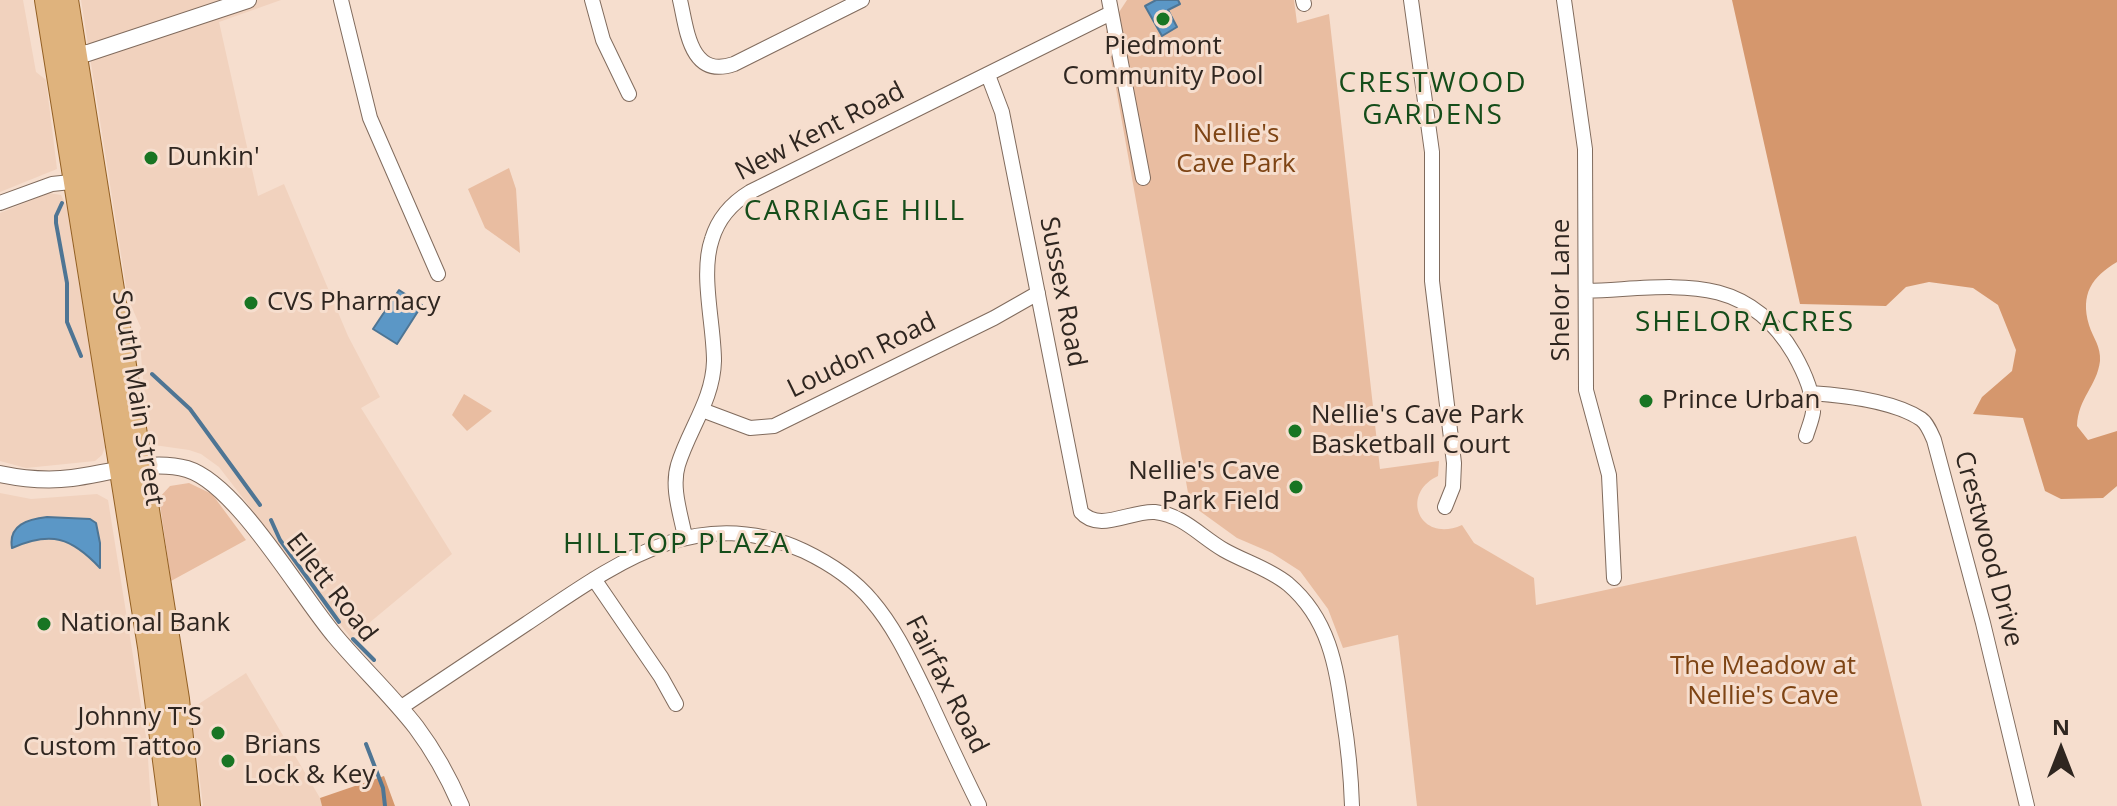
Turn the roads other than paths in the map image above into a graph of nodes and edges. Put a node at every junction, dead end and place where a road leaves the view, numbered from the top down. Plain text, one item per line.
1 (46, 0) edge
2 (67, 0) edge
3 (248, 0) edge
4 (341, 0) edge
5 (592, 0) edge
6 (680, 0) edge
7 (862, 0) edge
8 (1411, 0) edge
9 (1564, 0) edge
10 (1110, 7) edge
11 (66, 56) junction
12 (988, 75) junction
13 (629, 94) dead end
14 (1143, 178) dead end
15 (85, 180) junction
16 (0, 203) edge
17 (438, 274) dead end
18 (1587, 291) junction
19 (1038, 293) junction
20 (1810, 393) junction
21 (702, 410) junction
22 (1806, 436) dead end
23 (130, 469) junction
24 (0, 474) edge
25 (1445, 507) dead end
26 (685, 537) junction
27 (1614, 578) dead end
28 (594, 579) junction
29 (676, 704) dead end
30 (400, 708) junction
31 (979, 805) edge
32 (170, 806) edge
33 (189, 806) edge
34 (461, 806) edge
35 (1352, 806) edge
36 (2027, 806) edge

1 - 11 main road, South Main Street
2 - 11 main road, South Main Street
3 - 11 street
4 - 17 street
5 - 13 street
6 - 7 street
8 - 25 street
9 - 18 street, Shelor Lane
10 - 12 street, New Kent Road
10 - 14 street
11 - 15 main road, South Main Street
12 - 19 street, Sussex Road
12 - 21 street, New Kent Road
15 - 16 street
15 - 23 main road, South Main Street
18 - 20 street
18 - 27 street, Shelor Lane
19 - 21 street, Loudon Road
19 - 35 street, Sussex Road
20 - 22 street
20 - 36 street, Crestwood Drive
21 - 26 street, New Kent Road
23 - 24 street, Ellett Road
23 - 30 street, Ellett Road
23 - 32 main road, South Main Street
23 - 33 main road, South Main Street
26 - 28 street, Fairfax Road
26 - 31 street, Fairfax Road
28 - 29 street
28 - 30 street, Fairfax Road
30 - 34 street, Ellett Road

